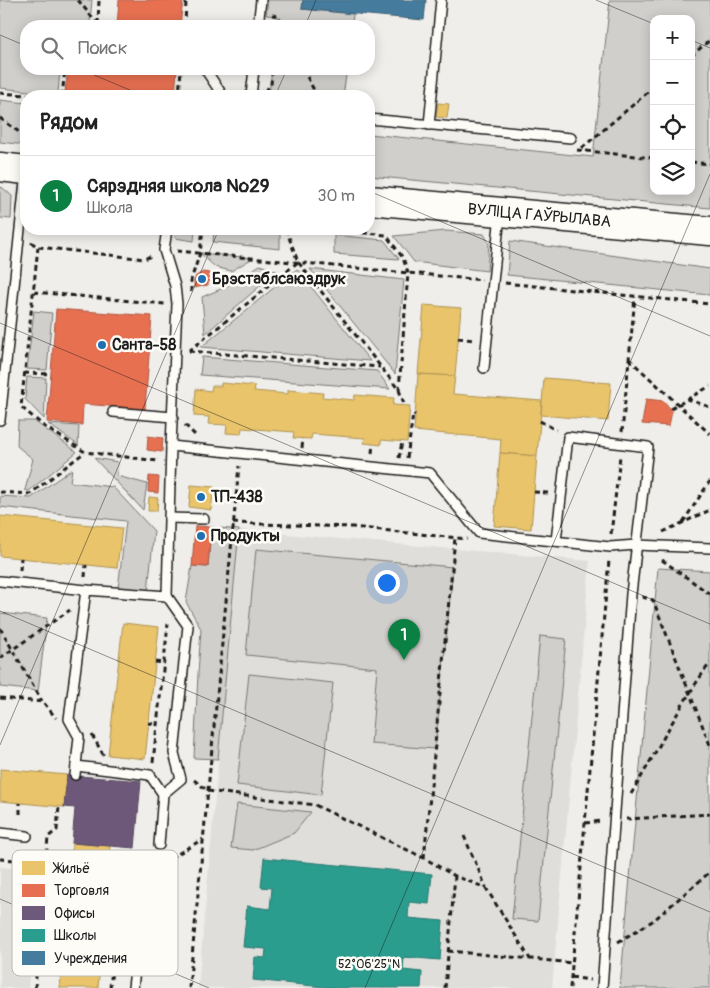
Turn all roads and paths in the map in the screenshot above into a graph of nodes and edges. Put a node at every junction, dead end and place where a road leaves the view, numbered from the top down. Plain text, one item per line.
1 (78, 0) edge
2 (99, 0) edge
3 (186, 0) edge
4 (260, 0) edge
5 (441, 0) edge
6 (278, 16) dead end
7 (93, 20) edge
8 (98, 20) edge
9 (184, 20) edge
10 (258, 20) edge
11 (280, 20) edge
12 (710, 40) edge
13 (695, 53) edge
14 (64, 75) edge
15 (181, 75) edge
16 (210, 75) edge
17 (253, 75) edge
18 (272, 75) edge
19 (306, 75) edge
20 (63, 90) edge
21 (179, 90) edge
22 (219, 90) edge
23 (252, 90) edge
24 (266, 90) edge
25 (314, 90) edge
26 (650, 91) edge
27 (0, 92) edge
28 (20, 94) edge
29 (0, 118) edge
30 (375, 120) edge
31 (429, 125) junction
32 (20, 132) edge
33 (571, 138) dead end
34 (579, 150) dead end
35 (695, 162) edge
36 (710, 164) edge
37 (0, 167) edge
38 (20, 169) edge
39 (375, 201) edge
40 (500, 212) junction
41 (20, 226) edge
42 (710, 231) edge
43 (375, 234) edge
44 (19, 235) junction
45 (166, 235) edge
46 (202, 235) edge
47 (288, 235) edge
48 (38, 247) junction
49 (164, 250) junction
50 (200, 253) junction
51 (298, 262) junction
52 (408, 273) junction
53 (493, 282) junction
54 (34, 292) junction
55 (191, 296) dead end
56 (635, 297) junction
57 (142, 302) dead end
58 (710, 304) edge
59 (458, 338) dead end
60 (474, 340) dead end
61 (189, 342) dead end
62 (189, 352) junction
63 (629, 359) junction
64 (381, 366) junction
65 (484, 368) dead end
66 (24, 373) junction
67 (51, 374) dead end
68 (710, 386) edge
69 (399, 390) junction
70 (687, 399) junction
71 (679, 404) junction
72 (405, 406) dead end
73 (710, 407) edge
74 (670, 409) dead end
75 (113, 412) dead end
76 (416, 415) dead end
77 (185, 416) dead end
78 (173, 417) junction
79 (0, 420) edge
80 (540, 422) dead end
81 (556, 430) dead end
82 (710, 434) edge
83 (202, 439) dead end
84 (402, 442) dead end
85 (373, 444) dead end
86 (621, 444) junction
87 (171, 446) junction
88 (84, 452) junction
89 (240, 453) junction
90 (372, 458) dead end
91 (171, 462) junction
92 (710, 481) edge
93 (0, 492) edge
94 (534, 492) dead end
95 (550, 493) dead end
96 (710, 510) edge
97 (169, 518) junction
98 (204, 519) dead end
99 (233, 523) junction
100 (682, 523) junction
101 (556, 541) junction
102 (636, 544) junction
103 (610, 547) junction
104 (710, 548) edge
105 (21, 558) dead end
106 (86, 565) dead end
107 (20, 574) dead end
108 (84, 580) dead end
109 (0, 581) edge
110 (631, 594) junction
111 (710, 594) edge
112 (86, 595) junction
113 (167, 596) junction
114 (169, 625) dead end
115 (0, 628) edge
116 (13, 650) junction
117 (0, 658) edge
118 (155, 662) dead end
119 (165, 663) junction
120 (710, 663) edge
121 (690, 691) junction
122 (0, 698) edge
123 (43, 702) junction
124 (148, 723) dead end
125 (61, 724) dead end
126 (157, 724) junction
127 (710, 745) edge
128 (152, 762) dead end
129 (208, 791) junction
130 (163, 794) junction
131 (20, 803) dead end
132 (59, 806) dead end
133 (20, 814) dead end
134 (710, 814) edge
135 (614, 819) junction
136 (585, 823) junction
137 (0, 834) edge
138 (28, 836) dead end
139 (464, 836) dead end
140 (159, 845) dead end
141 (47, 850) edge
142 (424, 858) junction
143 (710, 872) edge
144 (455, 876) junction
145 (486, 888) junction
146 (604, 950) junction
147 (448, 951) junction
148 (530, 959) junction
149 (573, 963) junction
150 (571, 978) junction
151 (602, 985) edge
152 (189, 988) edge
153 (445, 988) edge
154 (570, 988) edge

1 - 7 path
2 - 8 path
3 - 9 path
4 - 10 lane
5 - 31 lane
6 - 11 path
12 - 13 path
14 - 20 path
15 - 21 path
16 - 22 lane
17 - 23 lane
18 - 24 path
19 - 25 path
26 - 34 path
27 - 28 path
29 - 32 path
30 - 31 lane
31 - 33 lane
35 - 36 path
37 - 38 main road
39 - 40 main road, ВУЛІЦА ГАЎРЫЛАВА
40 - 42 main road, ВУЛІЦА ГАЎРЫЛАВА
40 - 53 lane
41 - 44 lane
43 - 52 path
44 - 48 path
44 - 79 lane
45 - 49 lane
46 - 50 path
47 - 51 path
48 - 49 path
48 - 54 path
49 - 50 path
49 - 78 lane
50 - 51 path
50 - 55 path
51 - 52 path
51 - 62 path
51 - 64 path
52 - 53 path
52 - 69 path
53 - 56 path
53 - 65 lane
54 - 57 path
54 - 66 path
56 - 58 path
56 - 63 path
59 - 60 path
61 - 62 path
62 - 64 path
63 - 71 path
63 - 86 path
64 - 69 path
66 - 67 path
66 - 88 path
68 - 70 path
69 - 72 path
70 - 71 path
70 - 73 path
71 - 74 path
71 - 82 path
75 - 78 lane
76 - 84 path
77 - 83 path
78 - 87 lane
80 - 81 path
85 - 90 path
86 - 101 lane
86 - 102 lane
86 - 103 path
87 - 89 lane
87 - 91 lane
88 - 91 path
88 - 93 path
89 - 99 path
89 - 101 lane
91 - 97 lane
92 - 100 path
94 - 95 path
96 - 100 path
97 - 98 lane
97 - 113 lane
99 - 129 path
99 - 142 path
100 - 102 path
101 - 103 lane
102 - 103 lane
102 - 104 lane
102 - 110 lane
102 - 111 path
103 - 136 path
105 - 107 path
106 - 108 path
109 - 112 lane
110 - 121 path
110 - 135 lane
112 - 113 lane
112 - 116 path
112 - 130 lane
113 - 130 lane
114 - 119 path
115 - 116 path
116 - 117 path
116 - 123 path
118 - 119 path
119 - 126 path
120 - 121 path
121 - 127 path
121 - 135 path
122 - 123 path
123 - 125 path
124 - 126 path
126 - 128 path
129 - 142 path
129 - 152 path
130 - 140 lane
131 - 133 path
132 - 141 path
134 - 135 path
135 - 136 path
135 - 146 lane
136 - 149 path
137 - 138 lane
139 - 145 path
142 - 144 path
143 - 146 path
144 - 145 path
144 - 147 path
145 - 148 path
146 - 151 lane
147 - 148 path
147 - 153 path
148 - 149 path
149 - 150 path
150 - 151 path
150 - 154 path

